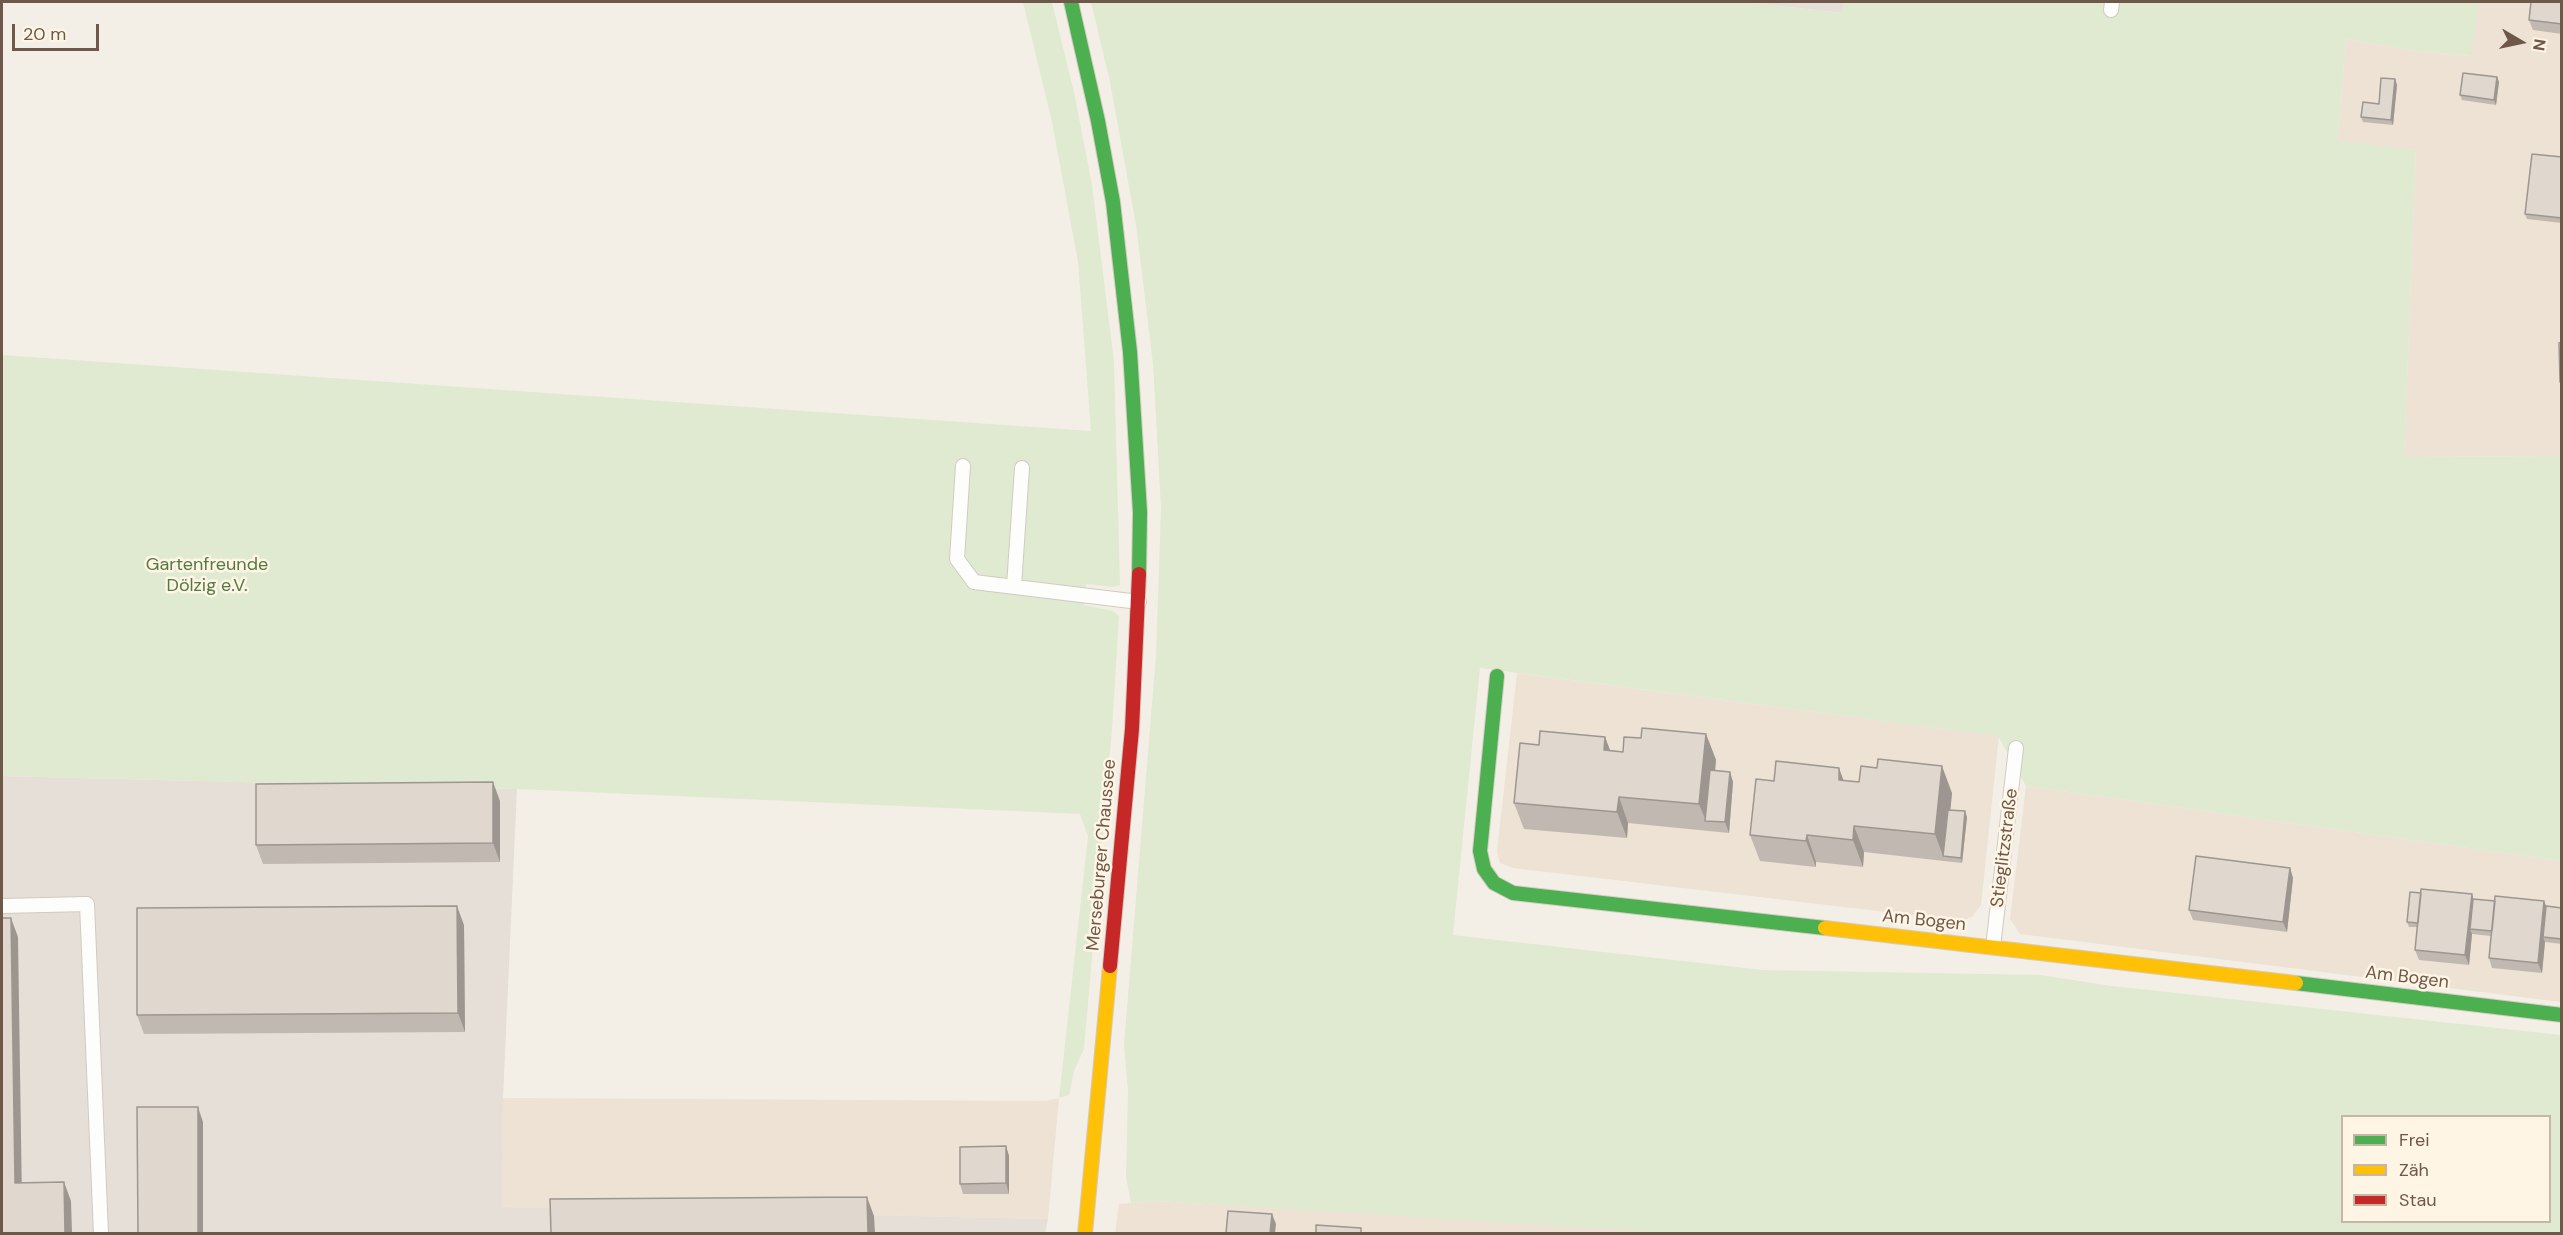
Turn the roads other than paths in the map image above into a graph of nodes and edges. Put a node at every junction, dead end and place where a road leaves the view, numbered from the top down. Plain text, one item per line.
1 (1071, 2) edge
2 (963, 466) dead end
3 (1022, 468) dead end
4 (1014, 586) junction
5 (1139, 602) junction
6 (1497, 676) dead end
7 (2016, 748) dead end
8 (2, 906) edge
9 (1993, 947) junction
10 (2562, 1015) edge
11 (101, 1233) edge
12 (1085, 1233) edge

1 - 5 street, Merseburger Chaussee
2 - 4 lane
3 - 4 lane
4 - 5 lane
5 - 12 street, Merseburger Chaussee
6 - 9 street, Am Bogen
7 - 9 lane, Stieglitzstraße
8 - 11 lane
9 - 10 street, Am Bogen

